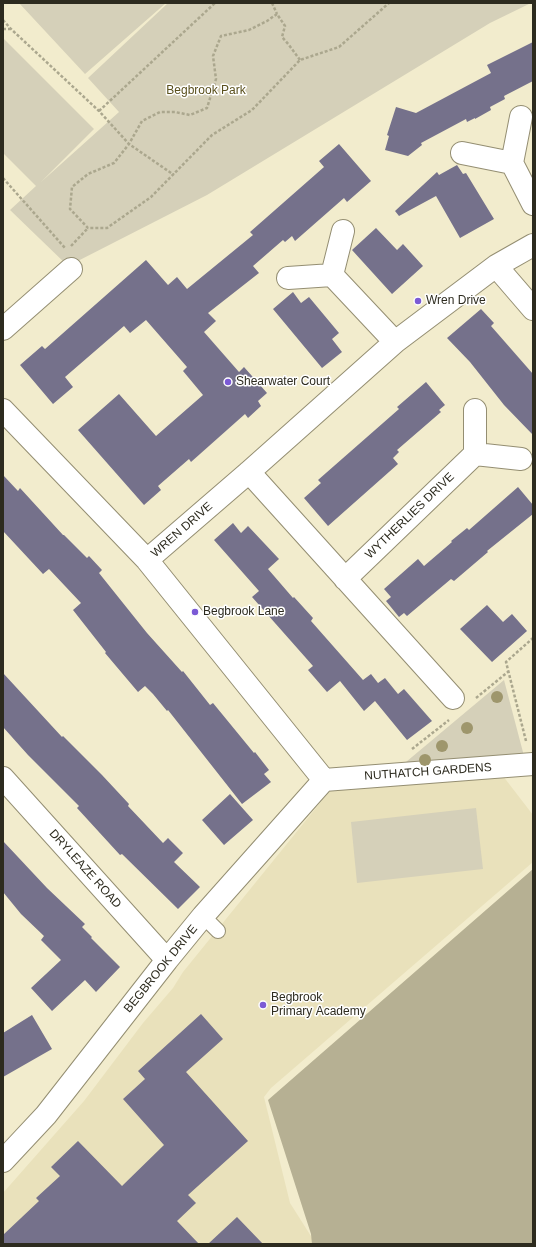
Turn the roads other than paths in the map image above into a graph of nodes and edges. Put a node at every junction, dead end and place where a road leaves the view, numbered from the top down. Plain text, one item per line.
1 (521, 118) dead end
2 (462, 153) dead end
3 (512, 163) junction
4 (533, 204) edge
5 (343, 231) dead end
6 (533, 245) edge
7 (69, 259) road end
8 (496, 266) junction
9 (332, 275) junction
10 (288, 278) dead end
11 (533, 309) edge
12 (3, 329) edge
13 (395, 342) junction
14 (3, 410) edge
15 (475, 410) dead end
16 (475, 454) junction
17 (521, 459) dead end
18 (250, 472) junction
19 (147, 560) junction
20 (345, 579) junction
21 (459, 705) road end
22 (533, 764) edge
23 (3, 778) edge
24 (324, 780) junction
25 (167, 960) junction
26 (3, 1161) edge

1 - 3 street
2 - 3 street
3 - 4 street
5 - 9 street
6 - 8 street, WREN DRIVE
7 - 12 street
8 - 11 street
8 - 13 street, WREN DRIVE
9 - 10 street
9 - 13 street
13 - 18 street, WREN DRIVE
14 - 19 street
15 - 16 street
16 - 17 street
16 - 20 street, WYTHERLIES DRIVE
18 - 19 street, WREN DRIVE
18 - 20 street
19 - 24 street
20 - 21 street
22 - 24 street, NUTHATCH GARDENS
23 - 25 street, DRYLEAZE ROAD
24 - 25 street, BEGBROOK DRIVE
25 - 26 street, BEGBROOK DRIVE

